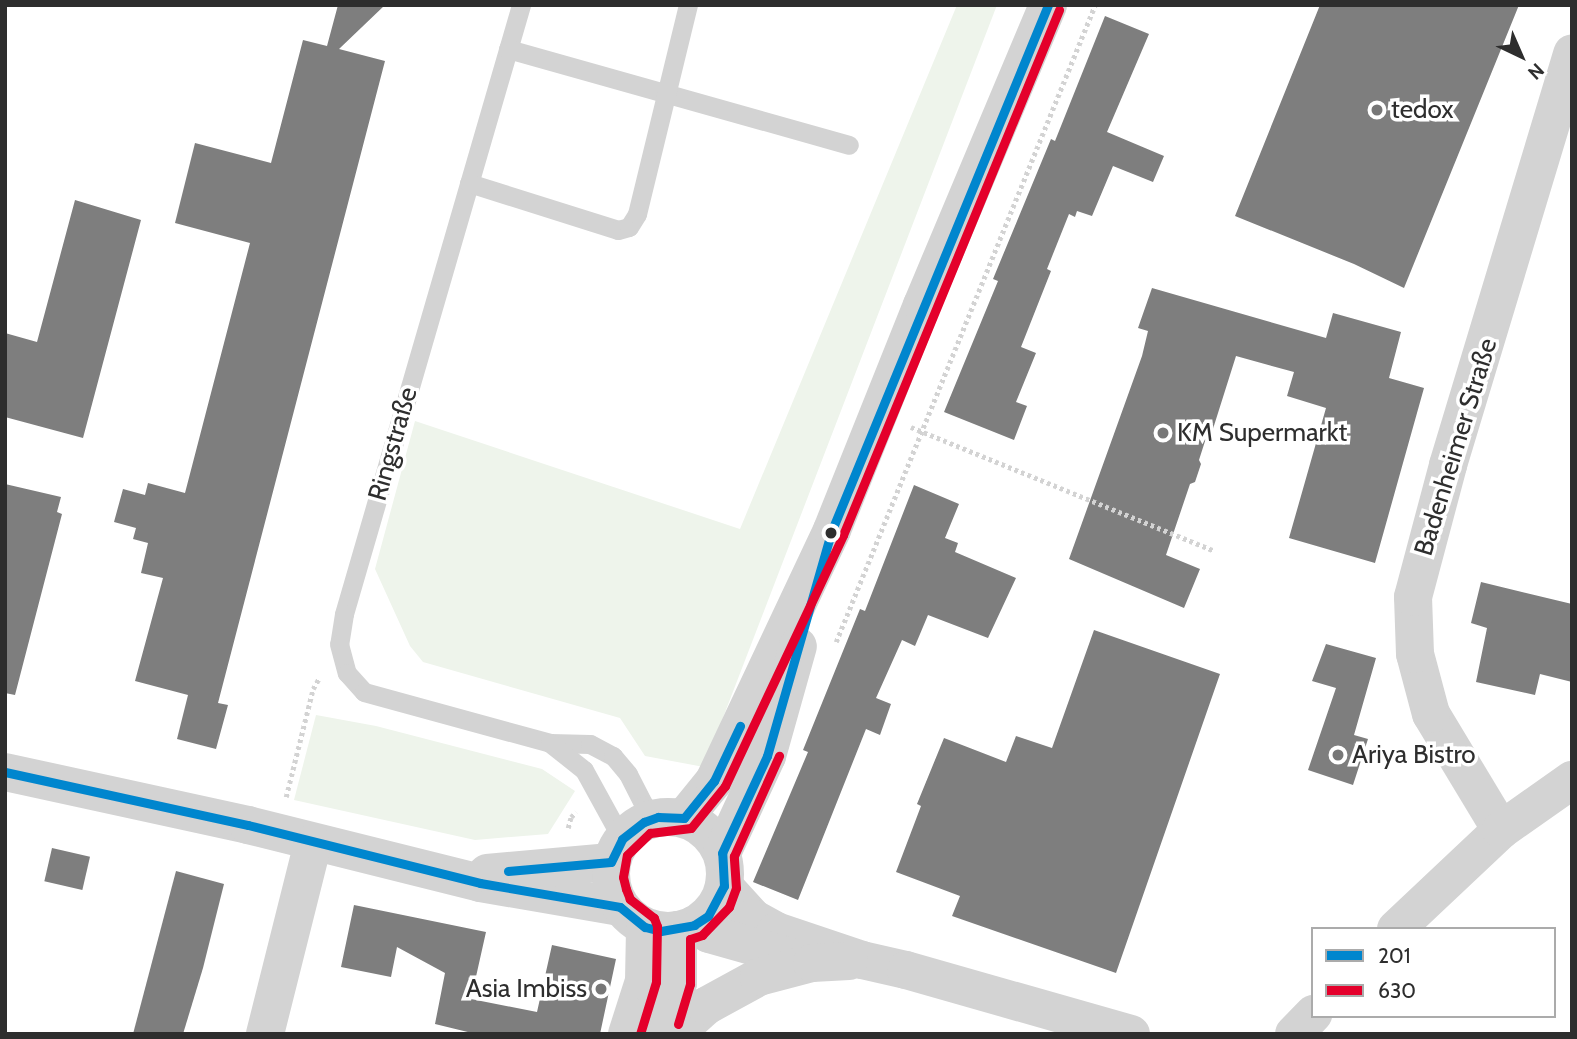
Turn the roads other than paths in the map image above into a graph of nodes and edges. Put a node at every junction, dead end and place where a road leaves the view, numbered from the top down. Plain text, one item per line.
1 (521, 5) edge
2 (688, 5) edge
3 (1048, 5) edge
4 (508, 49) junction
5 (1572, 53) edge
6 (668, 94) junction
7 (849, 145) dead end
8 (469, 183) junction
9 (832, 530) junction
10 (550, 743) junction
11 (5, 772) edge
12 (1572, 780) edge
13 (671, 818) junction
14 (1501, 830) junction
15 (313, 843) junction
16 (616, 851) junction
17 (429, 870) junction
18 (723, 870) junction
19 (659, 922) junction
20 (1398, 927) edge
21 (862, 960) junction
22 (812, 963) junction
23 (1311, 1016) edge
24 (265, 1034) edge
25 (627, 1034) edge
26 (661, 1034) edge
27 (675, 1034) edge
28 (1131, 1034) edge
29 (1294, 1034) edge

1 - 4 lane, Ringstraße
2 - 6 lane
3 - 9 street
4 - 6 lane
4 - 8 lane, Ringstraße
5 - 14 street, Badenheimer Straße
6 - 7 lane
6 - 8 lane
8 - 10 lane, Ringstraße
9 - 13 street
9 - 18 street
10 - 13 lane, Ringstraße
10 - 16 lane, Ringstraße
11 - 15 street
12 - 14 street
13 - 16 street
13 - 18 street
14 - 20 street
15 - 17 street
15 - 24 street
16 - 17 street
16 - 19 street
17 - 19 street
18 - 19 street
18 - 21 street
19 - 22 street
19 - 25 street
19 - 26 street
21 - 22 street
21 - 28 street
22 - 27 street
23 - 29 street

